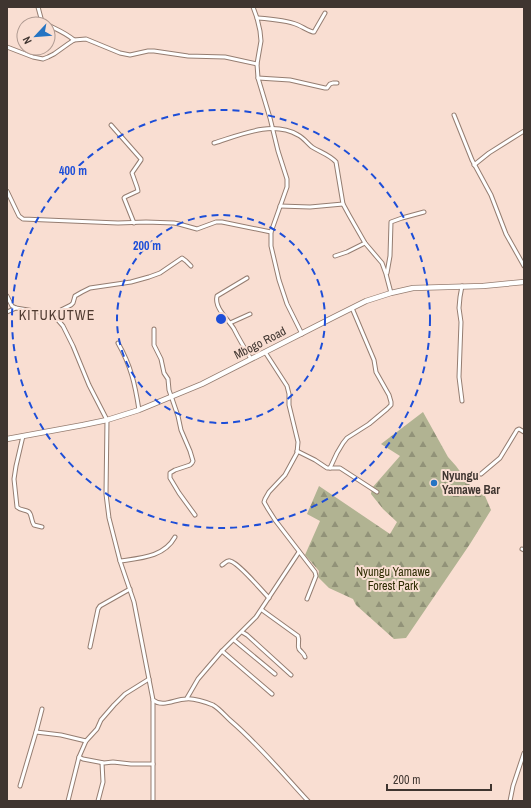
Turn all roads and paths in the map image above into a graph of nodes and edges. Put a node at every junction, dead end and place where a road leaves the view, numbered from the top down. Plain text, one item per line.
1 (253, 7) edge
2 (325, 13) dead end
3 (257, 18) junction
4 (56, 28) edge
5 (74, 40) junction
6 (7, 47) edge
7 (257, 64) junction
8 (258, 78) junction
9 (337, 83) dead end
10 (454, 115) dead end
11 (111, 125) dead end
12 (272, 128) junction
13 (524, 131) edge
14 (214, 143) dead end
15 (474, 165) junction
16 (7, 191) edge
17 (343, 204) junction
18 (280, 206) junction
19 (424, 212) dead end
20 (134, 223) junction
21 (271, 232) junction
22 (365, 243) junction
23 (335, 256) dead end
24 (191, 266) dead end
25 (524, 266) edge
26 (386, 274) junction
27 (247, 278) dead end
28 (524, 282) edge
29 (462, 286) junction
30 (391, 293) junction
31 (7, 296) edge
32 (16, 308) junction
33 (352, 308) junction
34 (7, 312) edge
35 (250, 314) dead end
36 (53, 317) junction
37 (230, 323) junction
38 (154, 329) dead end
39 (302, 334) junction
40 (118, 343) dead end
41 (265, 352) junction
42 (251, 359) junction
43 (172, 397) junction
44 (462, 401) dead end
45 (139, 410) junction
46 (106, 420) junction
47 (524, 432) edge
48 (23, 436) junction
49 (7, 439) edge
50 (297, 451) junction
51 (330, 468) junction
52 (482, 474) dead end
53 (377, 492) dead end
54 (195, 516) dead end
55 (42, 527) dead end
56 (175, 537) dead end
57 (299, 552) junction
58 (120, 561) junction
59 (222, 565) dead end
60 (130, 589) junction
61 (269, 598) junction
62 (307, 599) dead end
63 (262, 610) junction
64 (242, 632) junction
65 (234, 640) junction
66 (90, 647) dead end
67 (222, 651) junction
68 (305, 656) dead end
69 (275, 674) dead end
70 (291, 675) dead end
71 (149, 679) junction
72 (272, 694) dead end
73 (187, 698) junction
74 (154, 700) junction
75 (42, 709) dead end
76 (36, 732) junction
77 (86, 741) junction
78 (524, 753) edge
79 (79, 756) junction
80 (102, 763) junction
81 (153, 764) junction
82 (20, 786) dead end
83 (68, 801) edge
84 (98, 801) edge
85 (153, 801) edge
86 (308, 801) edge
87 (510, 801) edge

1 - 3 street
2 - 3 street
3 - 7 street
4 - 5 street
5 - 6 street
5 - 7 street
7 - 8 street
8 - 9 street
8 - 12 street
10 - 15 street
11 - 20 street
12 - 14 street
12 - 17 street
12 - 18 street
13 - 15 street
15 - 25 street
16 - 20 street
17 - 18 street
17 - 22 street
18 - 21 street
19 - 26 street
20 - 21 street
21 - 39 street
22 - 23 street
22 - 26 street
24 - 36 street
26 - 30 street
27 - 37 street
28 - 29 main road, Mbogo Road
29 - 30 main road, Mbogo Road
29 - 44 street
30 - 33 main road, Mbogo Road
31 - 32 street
32 - 34 street
32 - 36 street
33 - 39 main road, Mbogo Road
33 - 51 street
35 - 37 street
36 - 46 street
37 - 42 street
38 - 43 street
39 - 41 main road, Mbogo Road
40 - 45 street
41 - 42 main road, Mbogo Road
41 - 50 street
42 - 43 main road, Mbogo Road
43 - 45 main road, Mbogo Road
43 - 54 street
45 - 46 main road, Mbogo Road
46 - 48 main road, Mbogo Road
46 - 58 street
47 - 52 street
48 - 49 main road, Mbogo Road
48 - 55 street
50 - 51 street
50 - 57 street
51 - 53 street
56 - 58 street
57 - 61 street
57 - 62 street
58 - 60 street
59 - 61 street
60 - 66 street
60 - 71 street
61 - 63 street
63 - 64 street
63 - 68 street
64 - 65 street
64 - 70 street
65 - 67 street
65 - 69 street
67 - 72 street
67 - 73 street
71 - 74 street
71 - 77 street
73 - 74 street
73 - 86 street
74 - 81 street
75 - 76 street
76 - 77 street
76 - 82 street
77 - 79 street
78 - 87 street
79 - 80 street
79 - 83 street
80 - 81 street
80 - 84 street
81 - 85 street

